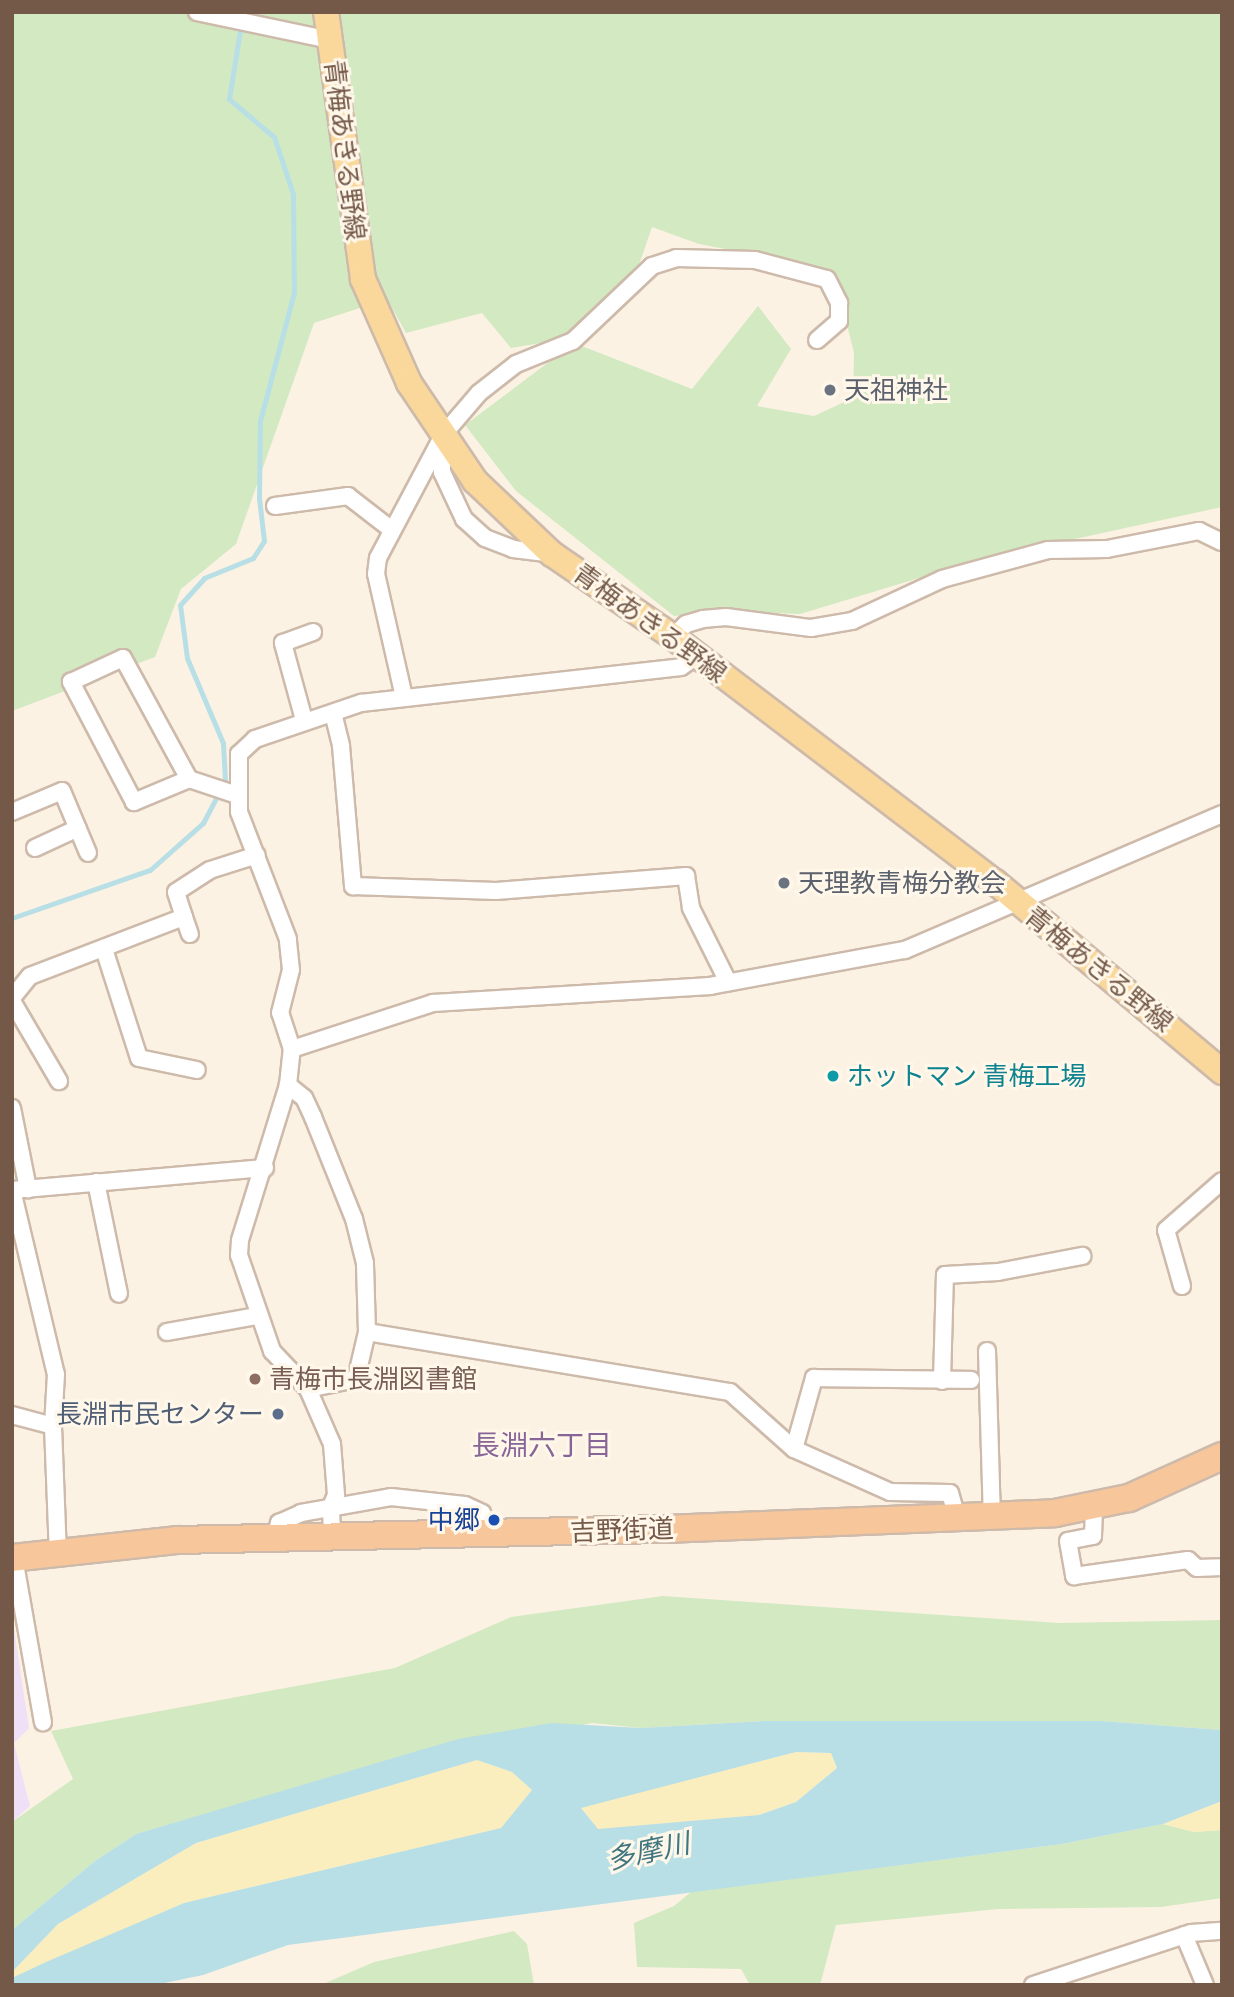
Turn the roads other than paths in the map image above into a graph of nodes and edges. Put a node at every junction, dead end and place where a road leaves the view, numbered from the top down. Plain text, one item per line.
1 (197, 12) edge
2 (326, 12) edge
3 (330, 40) junction
4 (817, 340) dead end
5 (443, 435) junction
6 (275, 506) dead end
7 (392, 530) junction
8 (1220, 538) edge
9 (552, 554) junction
10 (313, 632) dead end
11 (673, 637) junction
12 (696, 656) junction
13 (404, 696) junction
14 (333, 713) junction
15 (304, 720) junction
16 (189, 779) junction
17 (234, 794) junction
18 (12, 812) edge
19 (1222, 814) edge
20 (78, 828) junction
21 (35, 848) dead end
22 (88, 853) dead end
23 (257, 855) junction
24 (1016, 901) junction
25 (184, 917) junction
26 (190, 934) dead end
27 (104, 950) junction
28 (729, 982) junction
29 (12, 999) edge
30 (292, 1049) junction
31 (197, 1070) dead end
32 (1222, 1072) edge
33 (59, 1081) dead end
34 (288, 1085) junction
35 (12, 1108) edge
36 (265, 1168) junction
37 (1222, 1181) edge
38 (96, 1182) junction
39 (18, 1190) edge
40 (1082, 1256) dead end
41 (1182, 1286) dead end
42 (120, 1294) dead end
43 (257, 1316) junction
44 (167, 1332) dead end
45 (367, 1332) junction
46 (986, 1351) dead end
47 (971, 1380) dead end
48 (942, 1381) junction
49 (308, 1389) junction
50 (12, 1415) edge
51 (53, 1426) junction
52 (794, 1449) junction
53 (1222, 1456) edge
54 (331, 1507) junction
55 (1094, 1508) junction
56 (992, 1516) junction
57 (957, 1517) junction
58 (488, 1533) junction
59 (332, 1536) junction
60 (275, 1537) junction
61 (58, 1555) junction
62 (13, 1558) edge
63 (1222, 1567) edge
64 (43, 1722) dead end
65 (1222, 1931) edge
66 (1184, 1935) junction
67 (1033, 1985) edge
68 (1205, 1985) edge

1 - 3 street
2 - 3 main road, 青梅あきる野線
3 - 5 main road, 青梅あきる野線
4 - 5 street
5 - 7 street
5 - 9 main road, 青梅あきる野線
5 - 9 street
6 - 7 street
7 - 13 street
8 - 11 street
9 - 11 main road, 青梅あきる野線
10 - 15 street
11 - 12 main road, 青梅あきる野線
12 - 13 street
12 - 24 main road, 青梅あきる野線
13 - 14 street
14 - 15 street
14 - 28 street
15 - 17 street
16 - 16 street
16 - 17 street
17 - 23 street
18 - 20 street
19 - 24 street
20 - 21 street
20 - 22 street
23 - 25 street
23 - 30 street
24 - 28 street
24 - 32 main road, 青梅あきる野線
25 - 26 street
25 - 27 street
27 - 29 street
27 - 31 street
28 - 30 street
29 - 33 street
30 - 34 street
34 - 36 street
34 - 45 street
35 - 39 street
36 - 38 street
36 - 43 street
37 - 41 street
38 - 39 street
38 - 42 street
39 - 51 street
40 - 48 street
43 - 44 street
43 - 49 street
45 - 49 street
45 - 52 street
46 - 56 street
47 - 48 street
48 - 52 street
49 - 54 street
50 - 51 street
51 - 61 street
52 - 57 street
53 - 55 highway, 吉野街道
54 - 58 street
54 - 59 street
54 - 60 street
55 - 56 highway, 吉野街道
55 - 63 street
56 - 57 highway, 吉野街道
57 - 58 highway, 吉野街道
58 - 59 highway, 吉野街道
59 - 60 highway, 吉野街道
60 - 61 highway, 吉野街道
61 - 62 highway, 吉野街道
62 - 64 street
65 - 66 street
66 - 67 street
66 - 68 street

